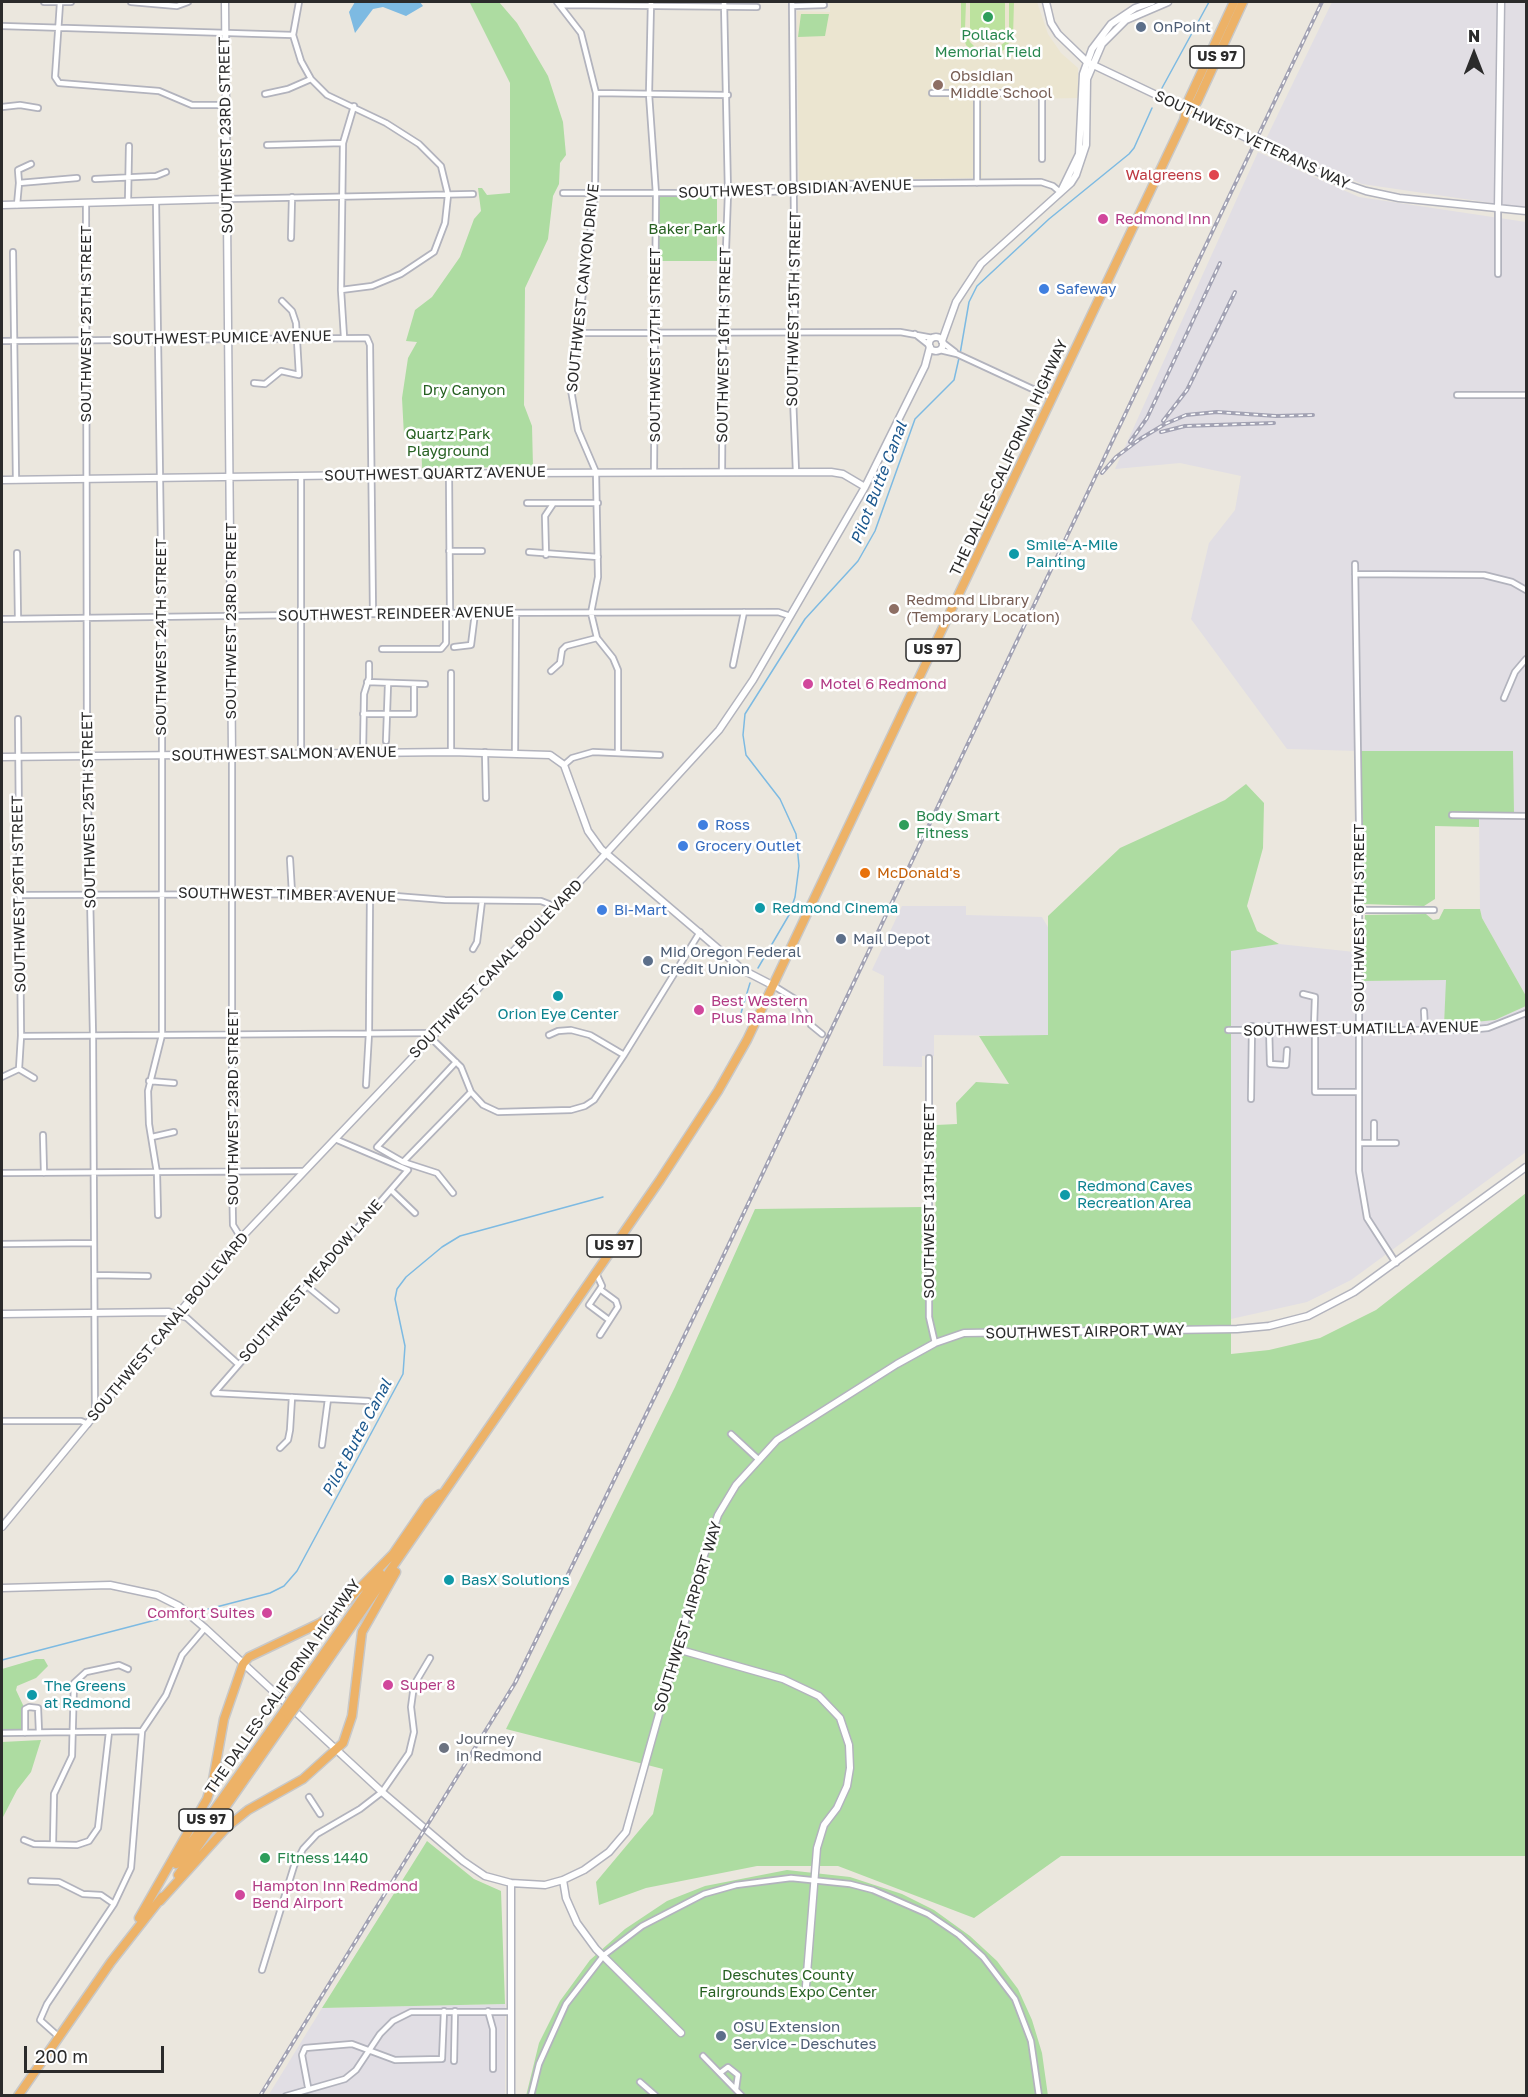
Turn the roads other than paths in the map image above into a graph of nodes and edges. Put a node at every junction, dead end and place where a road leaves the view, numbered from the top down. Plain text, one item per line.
1 (44, 2) edge
2 (71, 2) edge
3 (131, 2) edge
4 (188, 2) edge
5 (225, 2) edge
6 (298, 2) edge
7 (1046, 2) edge
8 (1152, 2) edge
9 (1168, 2) edge
10 (1234, 2) edge
11 (1243, 2) edge
12 (1501, 2) edge
13 (60, 3) junction
14 (158, 3) edge
15 (558, 3) edge
16 (651, 4) edge
17 (725, 4) edge
18 (792, 4) edge
19 (824, 5) dead end
20 (757, 7) dead end
21 (2, 26) edge
22 (59, 29) junction
23 (225, 35) junction
24 (293, 35) junction
25 (1089, 63) junction
26 (311, 79) junction
27 (596, 93) junction
28 (932, 93) dead end
29 (977, 93) junction
30 (265, 94) dead end
31 (649, 94) junction
32 (728, 95) junction
33 (225, 105) junction
34 (354, 106) junction
35 (2, 107) edge
36 (38, 108) dead end
37 (1188, 111) junction
38 (343, 143) junction
39 (267, 145) dead end
40 (129, 146) dead end
41 (1042, 159) dead end
42 (31, 164) dead end
43 (166, 172) dead end
44 (77, 178) dead end
45 (127, 178) junction
46 (95, 179) dead end
47 (19, 183) junction
48 (977, 183) junction
49 (794, 191) junction
50 (1060, 192) junction
51 (563, 193) dead end
52 (595, 193) junction
53 (728, 193) junction
54 (473, 194) dead end
55 (656, 194) junction
56 (343, 195) junction
57 (448, 195) junction
58 (291, 198) junction
59 (226, 199) junction
60 (128, 201) junction
61 (156, 201) junction
62 (86, 203) junction
63 (2, 205) edge
64 (17, 205) junction
65 (1498, 209) junction
66 (1527, 211) edge
67 (291, 238) dead end
68 (13, 252) dead end
69 (1498, 274) dead end
70 (341, 290) junction
71 (282, 301) dead end
72 (946, 324) junction
73 (795, 332) junction
74 (576, 333) junction
75 (655, 333) junction
76 (723, 333) junction
77 (915, 334) junction
78 (344, 337) junction
79 (298, 338) junction
80 (934, 338) junction
81 (158, 339) junction
82 (229, 339) junction
83 (87, 340) junction
84 (2, 341) edge
85 (15, 341) junction
86 (942, 341) junction
87 (929, 346) junction
88 (938, 350) junction
89 (957, 354) junction
90 (925, 366) junction
91 (254, 383) dead end
92 (1527, 394) edge
93 (1457, 395) dead end
94 (1052, 398) junction
95 (596, 472) junction
96 (654, 472) junction
97 (722, 472) junction
98 (796, 472) junction
99 (449, 474) junction
100 (373, 475) junction
101 (301, 476) junction
102 (230, 477) junction
103 (160, 478) junction
104 (87, 479) junction
105 (2, 480) edge
106 (16, 480) junction
107 (865, 487) junction
108 (527, 503) dead end
109 (598, 503) junction
110 (553, 504) junction
111 (449, 550) junction
112 (482, 550) dead end
113 (529, 552) dead end
114 (17, 553) dead end
115 (546, 555) junction
116 (598, 557) junction
117 (1355, 564) dead end
118 (1355, 574) junction
119 (1527, 590) edge
120 (744, 612) junction
121 (448, 613) junction
122 (475, 613) junction
123 (516, 613) junction
124 (373, 614) junction
125 (591, 614) junction
126 (301, 615) junction
127 (162, 616) junction
128 (230, 616) junction
129 (790, 616) junction
130 (18, 618) junction
131 (87, 618) junction
132 (2, 619) edge
133 (597, 638) junction
134 (454, 647) dead end
135 (382, 649) dead end
136 (1527, 659) edge
137 (369, 664) dead end
138 (733, 665) dead end
139 (551, 671) dead end
140 (451, 673) dead end
141 (367, 682) junction
142 (388, 684) junction
143 (414, 684) junction
144 (425, 684) dead end
145 (1504, 698) dead end
146 (363, 714) junction
147 (387, 714) junction
148 (18, 719) dead end
149 (386, 741) dead end
150 (452, 752) junction
151 (485, 752) junction
152 (514, 752) junction
153 (301, 753) junction
154 (363, 753) junction
155 (618, 753) junction
156 (87, 754) junction
157 (231, 755) junction
158 (660, 755) dead end
159 (161, 756) junction
160 (2, 757) edge
161 (18, 757) junction
162 (564, 765) junction
163 (486, 798) dead end
164 (1452, 815) dead end
165 (1527, 816) edge
166 (606, 853) junction
167 (290, 859) dead end
168 (292, 893) junction
169 (163, 894) junction
170 (232, 894) junction
171 (370, 894) junction
172 (18, 895) junction
173 (91, 895) junction
174 (482, 901) junction
175 (554, 906) junction
176 (1359, 910) junction
177 (1434, 910) dead end
178 (700, 932) junction
179 (473, 949) dead end
180 (774, 986) junction
181 (1304, 994) dead end
182 (1424, 1011) dead end
183 (1527, 1012) edge
184 (1252, 1026) dead end
185 (1269, 1026) dead end
186 (1228, 1030) dead end
187 (1359, 1030) junction
188 (1425, 1030) junction
189 (234, 1033) junction
190 (369, 1033) junction
191 (822, 1034) dead end
192 (93, 1035) junction
193 (162, 1035) junction
194 (434, 1035) junction
195 (549, 1035) dead end
196 (21, 1036) junction
197 (1287, 1050) dead end
198 (624, 1055) junction
199 (928, 1058) dead end
200 (456, 1062) junction
201 (19, 1069) junction
202 (2, 1077) edge
203 (34, 1078) dead end
204 (149, 1081) junction
205 (174, 1083) dead end
206 (366, 1085) dead end
207 (471, 1092) junction
208 (1359, 1092) junction
209 (1251, 1099) dead end
210 (1374, 1123) dead end
211 (174, 1132) dead end
212 (43, 1135) dead end
213 (152, 1137) junction
214 (334, 1138) junction
215 (1374, 1142) junction
216 (1359, 1143) junction
217 (1396, 1143) dead end
218 (403, 1162) junction
219 (1527, 1167) edge
220 (232, 1171) junction
221 (304, 1171) junction
222 (2, 1173) edge
223 (44, 1173) junction
224 (157, 1173) junction
225 (94, 1174) junction
226 (391, 1190) junction
227 (453, 1193) dead end
228 (415, 1213) dead end
229 (158, 1215) dead end
230 (241, 1238) junction
231 (94, 1243) junction
232 (2, 1244) edge
233 (1396, 1263) junction
234 (595, 1272) junction
235 (95, 1275) junction
236 (148, 1276) dead end
237 (308, 1287) junction
238 (601, 1290) junction
239 (336, 1310) dead end
240 (95, 1313) junction
241 (2, 1314) edge
242 (178, 1315) junction
243 (609, 1320) junction
244 (600, 1335) dead end
245 (935, 1343) junction
246 (238, 1364) junction
247 (291, 1397) junction
248 (328, 1399) junction
249 (368, 1401) dead end
250 (95, 1416) junction
251 (2, 1421) edge
252 (88, 1424) junction
253 (731, 1434) dead end
254 (322, 1446) dead end
255 (280, 1448) dead end
256 (758, 1459) junction
257 (442, 1491) junction
258 (425, 1522) junction
259 (2, 1527) edge
260 (394, 1552) junction
261 (2, 1588) edge
262 (205, 1629) junction
263 (677, 1649) junction
264 (430, 1658) dead end
265 (243, 1664) junction
266 (128, 1669) dead end
267 (294, 1702) junction
268 (286, 1713) junction
269 (142, 1731) junction
270 (39, 1732) junction
271 (73, 1732) junction
272 (109, 1732) junction
273 (2, 1733) edge
274 (25, 1733) junction
275 (336, 1749) junction
276 (382, 1792) junction
277 (309, 1797) dead end
278 (320, 1814) dead end
279 (24, 1840) dead end
280 (52, 1844) junction
281 (814, 1879) junction
282 (563, 1880) junction
283 (31, 1881) dead end
284 (511, 1883) junction
285 (160, 1901) junction
286 (114, 1904) junction
287 (139, 1918) junction
288 (133, 1933) junction
289 (604, 1955) junction
290 (262, 1970) dead end
291 (806, 1986) dead end
292 (444, 2011) junction
293 (455, 2011) junction
294 (488, 2011) junction
295 (511, 2012) junction
296 (681, 2032) dead end
297 (59, 2037) junction
298 (703, 2056) dead end
299 (454, 2061) dead end
300 (493, 2068) dead end
301 (720, 2073) dead end
302 (640, 2082) dead end
303 (308, 2087) junction
304 (736, 2089) dead end
305 (18, 2096) edge
306 (286, 2096) edge
307 (511, 2096) edge
308 (531, 2096) edge
309 (656, 2096) edge
310 (742, 2096) edge
311 (1039, 2096) edge

1 - 13 street
2 - 13 street
3 - 14 street
4 - 14 street
5 - 23 main road, SOUTHWEST 23RD STREET
6 - 24 street
7 - 25 main road, SOUTHWEST VETERANS WAY
8 - 25 main road
9 - 25 main road
10 - 37 highway, THE DALLES-CALIFORNIA HIGHWAY / US 97
11 - 37 highway, THE DALLES-CALIFORNIA HIGHWAY / US 97
12 - 65 main road
13 - 22 street
15 - 16 street
15 - 27 street, SOUTHWEST CANYON DRIVE
16 - 17 street
16 - 31 street, SOUTHWEST 17TH STREET
17 - 20 street
17 - 32 street, SOUTHWEST 16TH STREET
18 - 19 street
18 - 49 street, SOUTHWEST 15TH STREET
21 - 22 street
22 - 23 street
22 - 33 street
23 - 24 street
23 - 33 main road, SOUTHWEST 23RD STREET
24 - 26 street
25 - 37 main road, SOUTHWEST VETERANS WAY
25 - 50 main road
26 - 30 street
26 - 34 street
27 - 31 street
27 - 52 street, SOUTHWEST CANYON DRIVE
28 - 29 street
29 - 41 street
29 - 48 street
31 - 32 street
31 - 55 street, SOUTHWEST 17TH STREET
32 - 53 street, SOUTHWEST 16TH STREET
33 - 59 main road, SOUTHWEST 23RD STREET
34 - 38 street
34 - 57 street
35 - 36 street
37 - 65 main road, SOUTHWEST VETERANS WAY
37 - 94 highway, THE DALLES-CALIFORNIA HIGHWAY / US 97
38 - 39 street
38 - 56 street
40 - 45 street
42 - 47 street
43 - 45 street
44 - 47 street
45 - 46 street
45 - 60 street
47 - 64 street
48 - 49 street, SOUTHWEST OBSIDIAN AVENUE
48 - 50 street, SOUTHWEST OBSIDIAN AVENUE
49 - 53 street, SOUTHWEST OBSIDIAN AVENUE
49 - 73 street, SOUTHWEST 15TH STREET
50 - 72 main road
51 - 52 street, SOUTHWEST OBSIDIAN AVENUE
52 - 55 street, SOUTHWEST OBSIDIAN AVENUE
52 - 74 street, SOUTHWEST CANYON DRIVE
53 - 55 street, SOUTHWEST OBSIDIAN AVENUE
53 - 76 street, SOUTHWEST 16TH STREET
54 - 57 street
55 - 75 street, SOUTHWEST 17TH STREET
56 - 57 street
56 - 58 street
56 - 70 street
57 - 70 street
58 - 59 street
58 - 67 street
59 - 61 main road
59 - 82 main road, SOUTHWEST 23RD STREET
60 - 61 main road
60 - 62 main road
61 - 81 street, SOUTHWEST 24TH STREET
62 - 64 main road
62 - 83 street, SOUTHWEST 25TH STREET
63 - 64 main road
65 - 66 main road, SOUTHWEST VETERANS WAY
65 - 69 street
68 - 85 street
70 - 78 street
71 - 79 street
72 - 80 main road
72 - 86 main road
73 - 76 street
73 - 77 street
73 - 98 street, SOUTHWEST 15TH STREET
74 - 75 street
74 - 95 street, SOUTHWEST CANYON DRIVE
75 - 76 street
75 - 96 street, SOUTHWEST 17TH STREET
76 - 97 street, SOUTHWEST 16TH STREET
77 - 80 street
77 - 87 street
78 - 79 street, SOUTHWEST PUMICE AVENUE
78 - 100 street, SOUTHWEST PUMICE AVENUE
79 - 82 street, SOUTHWEST PUMICE AVENUE
79 - 91 street
80 - 86 main road
80 - 87 main road, SOUTHWEST CANAL BOULEVARD
81 - 82 street, SOUTHWEST PUMICE AVENUE
81 - 83 street, SOUTHWEST PUMICE AVENUE
81 - 103 street, SOUTHWEST 24TH STREET
82 - 102 main road, SOUTHWEST 23RD STREET
83 - 85 street, SOUTHWEST PUMICE AVENUE
83 - 104 street, SOUTHWEST 25TH STREET
84 - 85 street, SOUTHWEST PUMICE AVENUE
85 - 106 street
86 - 88 main road
86 - 89 street
87 - 88 main road
87 - 90 main road, SOUTHWEST CANAL BOULEVARD
88 - 89 street
88 - 90 main road, SOUTHWEST CANAL BOULEVARD
89 - 94 street
90 - 107 main road, SOUTHWEST CANAL BOULEVARD
92 - 93 street
94 - 180 highway, THE DALLES-CALIFORNIA HIGHWAY / US 97
95 - 96 main road, SOUTHWEST QUARTZ AVENUE
95 - 99 main road, SOUTHWEST QUARTZ AVENUE
95 - 109 street, SOUTHWEST CANYON DRIVE
96 - 97 main road, SOUTHWEST QUARTZ AVENUE
97 - 98 main road, SOUTHWEST QUARTZ AVENUE
98 - 107 main road, SOUTHWEST QUARTZ AVENUE
99 - 100 main road, SOUTHWEST QUARTZ AVENUE
99 - 111 street
100 - 101 main road, SOUTHWEST QUARTZ AVENUE
100 - 124 street
101 - 102 main road, SOUTHWEST QUARTZ AVENUE
101 - 126 street
102 - 103 main road, SOUTHWEST QUARTZ AVENUE
102 - 128 main road, SOUTHWEST 23RD STREET
103 - 104 main road, SOUTHWEST QUARTZ AVENUE
103 - 127 street, SOUTHWEST 24TH STREET
104 - 106 main road, SOUTHWEST QUARTZ AVENUE
104 - 131 street, SOUTHWEST 25TH STREET
105 - 106 main road, SOUTHWEST QUARTZ AVENUE
107 - 129 main road, SOUTHWEST CANAL BOULEVARD
108 - 110 street
109 - 110 street
109 - 116 street, SOUTHWEST CANYON DRIVE
110 - 115 street
111 - 112 street
111 - 121 street
113 - 115 street
114 - 130 street
115 - 116 street
116 - 125 street, SOUTHWEST CANYON DRIVE
117 - 118 street, SOUTHWEST 6TH STREET
118 - 119 street
118 - 176 street, SOUTHWEST 6TH STREET
120 - 125 street, SOUTHWEST REINDEER AVENUE
120 - 129 street, SOUTHWEST REINDEER AVENUE
120 - 138 street
121 - 122 street, SOUTHWEST REINDEER AVENUE
121 - 124 street, SOUTHWEST REINDEER AVENUE
121 - 135 street
122 - 123 street, SOUTHWEST REINDEER AVENUE
122 - 134 street
123 - 125 street, SOUTHWEST REINDEER AVENUE
123 - 152 street
124 - 126 street, SOUTHWEST REINDEER AVENUE
125 - 133 street, SOUTHWEST CANYON DRIVE
126 - 128 street, SOUTHWEST REINDEER AVENUE
126 - 153 street
127 - 128 street, SOUTHWEST REINDEER AVENUE
127 - 131 street, SOUTHWEST REINDEER AVENUE
127 - 159 street, SOUTHWEST 24TH STREET
128 - 157 main road, SOUTHWEST 23RD STREET
129 - 166 main road, SOUTHWEST CANAL BOULEVARD
130 - 131 street, SOUTHWEST REINDEER AVENUE
130 - 132 street, SOUTHWEST REINDEER AVENUE
131 - 156 street, SOUTHWEST 25TH STREET
133 - 139 street
133 - 155 street, SOUTHWEST CANYON DRIVE
136 - 145 street
137 - 141 street
140 - 150 street
141 - 142 street
141 - 146 street
142 - 143 street
142 - 147 street
143 - 144 street
143 - 147 street
146 - 147 street
146 - 154 street
147 - 149 street
148 - 161 street, SOUTHWEST 26TH STREET
150 - 151 main road, SOUTHWEST SALMON AVENUE
150 - 154 main road, SOUTHWEST SALMON AVENUE
151 - 152 main road, SOUTHWEST SALMON AVENUE
151 - 163 street
152 - 162 main road, SOUTHWEST SALMON AVENUE
153 - 154 main road, SOUTHWEST SALMON AVENUE
153 - 157 main road, SOUTHWEST SALMON AVENUE
155 - 158 street
155 - 162 street
156 - 159 main road, SOUTHWEST SALMON AVENUE
156 - 161 main road, SOUTHWEST SALMON AVENUE
156 - 173 street, SOUTHWEST 25TH STREET
157 - 159 main road, SOUTHWEST SALMON AVENUE
157 - 170 street, SOUTHWEST 23RD STREET
159 - 169 street, SOUTHWEST 24TH STREET
160 - 161 main road, SOUTHWEST SALMON AVENUE
161 - 172 street, SOUTHWEST 26TH STREET
162 - 166 main road
164 - 165 street
166 - 175 main road, SOUTHWEST CANAL BOULEVARD
166 - 178 main road
167 - 168 street
168 - 170 street, SOUTHWEST TIMBER AVENUE
168 - 171 street, SOUTHWEST TIMBER AVENUE
169 - 170 street, SOUTHWEST TIMBER AVENUE
169 - 173 street, SOUTHWEST TIMBER AVENUE
169 - 193 street, SOUTHWEST 24TH STREET
170 - 189 street, SOUTHWEST 23RD STREET
171 - 174 street, SOUTHWEST TIMBER AVENUE
171 - 190 street
172 - 173 street, SOUTHWEST TIMBER AVENUE
172 - 196 street, SOUTHWEST 26TH STREET
173 - 192 street, SOUTHWEST 25TH STREET
174 - 175 street, SOUTHWEST TIMBER AVENUE
174 - 179 street
175 - 194 main road, SOUTHWEST CANAL BOULEVARD
176 - 177 street
176 - 187 street, SOUTHWEST 6TH STREET
178 - 180 main road
178 - 198 street
180 - 191 street
180 - 234 highway, THE DALLES-CALIFORNIA HIGHWAY / US 97
181 - 208 street
182 - 188 street
183 - 188 street, SOUTHWEST UMATILLA AVENUE
184 - 209 street
185 - 197 street
186 - 187 street, SOUTHWEST UMATILLA AVENUE
187 - 188 street, SOUTHWEST UMATILLA AVENUE
187 - 208 street, SOUTHWEST 6TH STREET
189 - 190 street
189 - 193 street
189 - 220 street, SOUTHWEST 23RD STREET
190 - 194 street
190 - 206 street
192 - 193 street
192 - 196 street
192 - 225 street, SOUTHWEST 25TH STREET
193 - 204 street, SOUTHWEST 24TH STREET
194 - 200 street
194 - 214 main road, SOUTHWEST CANAL BOULEVARD
195 - 198 street
196 - 201 street, SOUTHWEST 26TH STREET
198 - 207 street
199 - 245 street, SOUTHWEST 13TH STREET
200 - 207 street
200 - 218 street
201 - 202 street
201 - 203 street
204 - 205 street
204 - 213 street, SOUTHWEST 24TH STREET
207 - 218 street
208 - 216 street, SOUTHWEST 6TH STREET
210 - 215 street
211 - 213 street
212 - 223 street
213 - 224 street, SOUTHWEST 24TH STREET
214 - 221 main road, SOUTHWEST CANAL BOULEVARD
214 - 226 street, SOUTHWEST MEADOW LANE
215 - 216 street
215 - 217 street
216 - 233 street, SOUTHWEST 6TH STREET
218 - 227 street
219 - 233 main road, SOUTHWEST AIRPORT WAY
220 - 221 street
220 - 224 street
220 - 230 street, SOUTHWEST 23RD STREET
221 - 230 main road, SOUTHWEST CANAL BOULEVARD
222 - 223 street
223 - 225 street
224 - 225 street
224 - 229 street, SOUTHWEST 24TH STREET
225 - 231 street, SOUTHWEST 25TH STREET
226 - 228 street
226 - 237 street, SOUTHWEST MEADOW LANE
230 - 242 main road, SOUTHWEST CANAL BOULEVARD
231 - 232 street
231 - 235 street, SOUTHWEST 25TH STREET
233 - 245 main road, SOUTHWEST AIRPORT WAY
234 - 238 street
234 - 257 highway, THE DALLES-CALIFORNIA HIGHWAY / US 97
235 - 236 street
235 - 240 street, SOUTHWEST 25TH STREET
237 - 239 street
237 - 246 street, SOUTHWEST MEADOW LANE
238 - 243 street
238 - 243 street
240 - 241 main road
240 - 242 main road
240 - 250 street, SOUTHWEST 25TH STREET
242 - 246 street
242 - 250 main road, SOUTHWEST CANAL BOULEVARD
243 - 244 street
245 - 256 main road, SOUTHWEST AIRPORT WAY
246 - 247 street, SOUTHWEST MEADOW LANE
247 - 248 street
247 - 255 street
248 - 249 street
248 - 254 street
250 - 252 main road, SOUTHWEST CANAL BOULEVARD
251 - 252 street
252 - 259 main road, SOUTHWEST CANAL BOULEVARD
253 - 256 street
256 - 263 main road, SOUTHWEST AIRPORT WAY
257 - 258 highway, THE DALLES-CALIFORNIA HIGHWAY / US 97
257 - 260 highway, THE DALLES-CALIFORNIA HIGHWAY / US 97
258 - 267 highway, THE DALLES-CALIFORNIA HIGHWAY / US 97
258 - 275 highway
260 - 265 highway
260 - 267 highway, THE DALLES-CALIFORNIA HIGHWAY / US 97
261 - 262 main road, SOUTHWEST AIRPORT WAY
262 - 265 main road, SOUTHWEST AIRPORT WAY
262 - 269 street
263 - 281 main road
263 - 282 main road, SOUTHWEST AIRPORT WAY
264 - 276 street
265 - 275 main road, SOUTHWEST AIRPORT WAY
265 - 287 highway
266 - 271 street
267 - 268 highway, THE DALLES-CALIFORNIA HIGHWAY / US 97, bridge
268 - 285 highway, THE DALLES-CALIFORNIA HIGHWAY / US 97
268 - 287 highway, THE DALLES-CALIFORNIA HIGHWAY / US 97
269 - 272 street
269 - 286 street
270 - 271 street
270 - 274 street
270 - 274 street
271 - 272 street
271 - 280 street
272 - 280 street
273 - 274 street
275 - 276 main road, SOUTHWEST AIRPORT WAY
275 - 285 highway
276 - 284 main road, SOUTHWEST AIRPORT WAY
276 - 290 street
277 - 278 street
279 - 280 street
281 - 289 street
281 - 291 main road
281 - 311 street
282 - 284 main road, SOUTHWEST AIRPORT WAY
282 - 289 main road
283 - 286 street
284 - 295 main road
285 - 288 highway, THE DALLES-CALIFORNIA HIGHWAY / US 97
286 - 297 street
287 - 288 highway, THE DALLES-CALIFORNIA HIGHWAY / US 97
288 - 297 highway, THE DALLES-CALIFORNIA HIGHWAY / US 97
289 - 296 main road
289 - 308 street
292 - 293 street
292 - 303 street
292 - 303 street
293 - 294 street
293 - 299 street
294 - 295 street
294 - 300 street
295 - 307 main road
297 - 305 highway, THE DALLES-CALIFORNIA HIGHWAY / US 97
298 - 310 street
301 - 304 street
302 - 309 street
303 - 306 street

